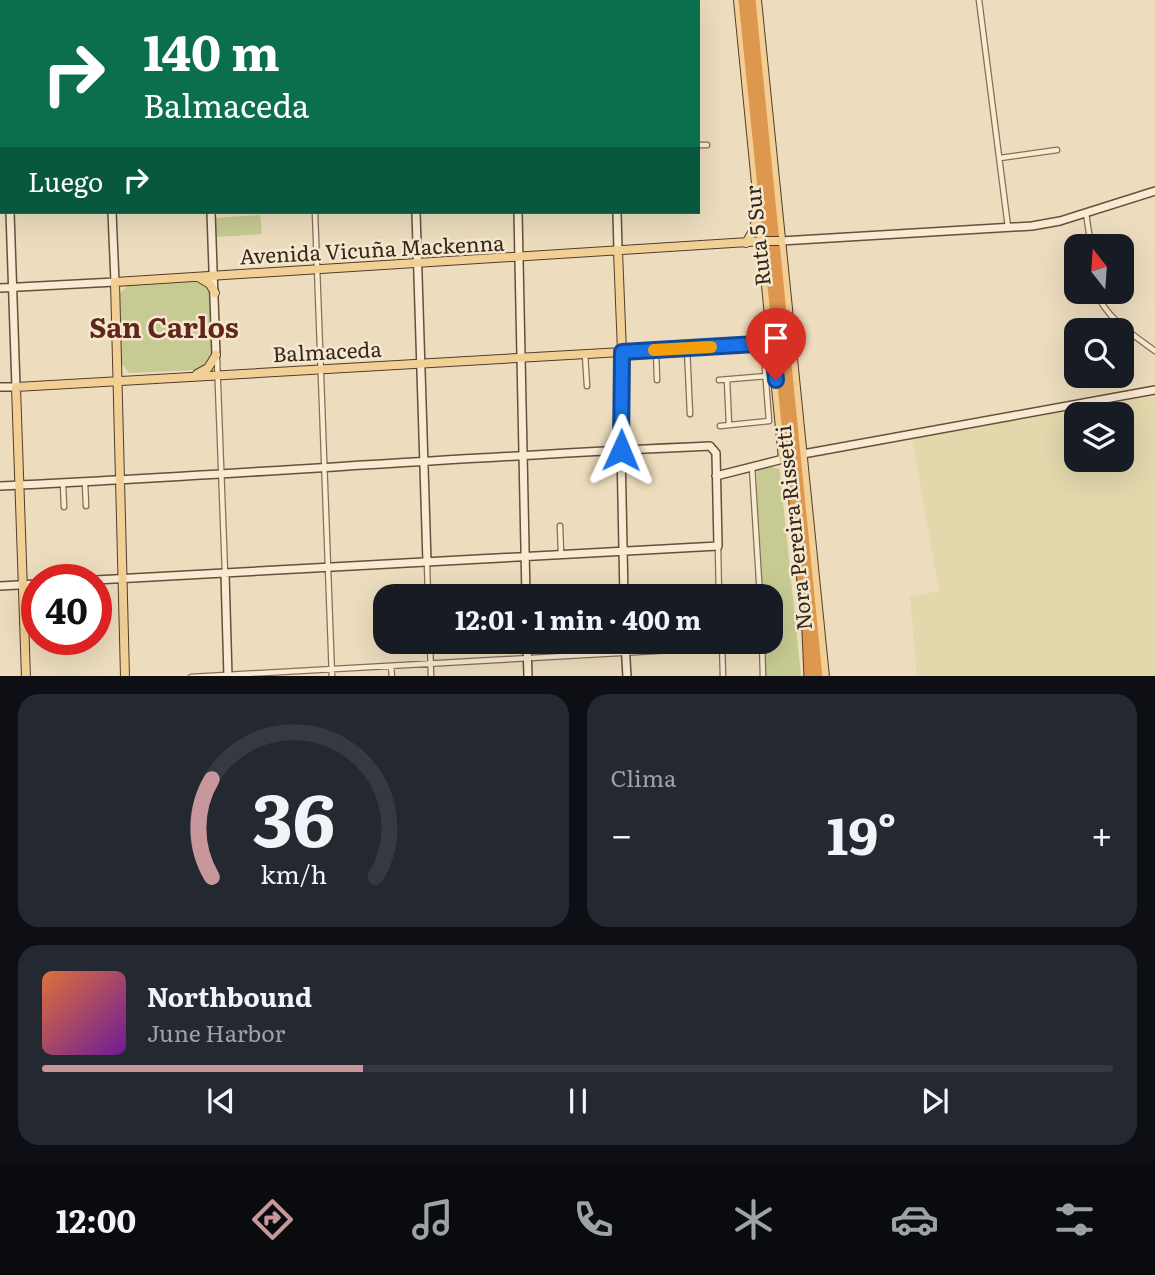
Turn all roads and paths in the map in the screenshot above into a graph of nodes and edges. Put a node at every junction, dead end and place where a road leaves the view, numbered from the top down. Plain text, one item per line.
1 (741, 0) edge
2 (751, 0) edge
3 (757, 0) edge
4 (979, 0) edge
5 (700, 145) edge
6 (707, 145) dead end
7 (1057, 150) dead end
8 (1000, 158) junction
9 (1155, 191) edge
10 (758, 206) junction
11 (10, 214) edge
12 (112, 214) edge
13 (211, 214) edge
14 (315, 214) edge
15 (416, 214) edge
16 (518, 214) edge
17 (617, 214) edge
18 (1086, 214) junction
19 (1008, 228) junction
20 (1089, 234) edge
21 (780, 240) junction
22 (763, 241) junction
23 (746, 243) junction
24 (618, 251) junction
25 (520, 257) junction
26 (418, 263) junction
27 (765, 263) junction
28 (317, 269) junction
29 (214, 275) junction
30 (193, 276) junction
31 (134, 280) junction
32 (115, 282) junction
33 (12, 287) junction
34 (0, 288) edge
35 (215, 293) junction
36 (115, 299) junction
37 (1101, 304) edge
38 (768, 343) junction
39 (687, 348) junction
40 (656, 349) junction
41 (1155, 351) edge
42 (622, 352) junction
43 (585, 353) junction
44 (216, 355) junction
45 (522, 357) junction
46 (117, 361) junction
47 (421, 363) junction
48 (320, 368) junction
49 (217, 374) junction
50 (194, 376) junction
51 (765, 376) junction
52 (134, 379) junction
53 (118, 380) junction
54 (657, 380) dead end
55 (719, 380) dead end
56 (727, 380) junction
57 (587, 386) dead end
58 (0, 387) edge
59 (16, 387) junction
60 (1155, 390) edge
61 (690, 414) dead end
62 (729, 425) junction
63 (720, 426) dead end
64 (621, 450) junction
65 (803, 454) junction
66 (524, 456) junction
67 (783, 459) junction
68 (424, 461) junction
69 (752, 467) junction
70 (324, 468) junction
71 (221, 475) junction
72 (716, 476) junction
73 (120, 480) junction
74 (85, 482) junction
75 (63, 483) junction
76 (19, 485) junction
77 (0, 486) edge
78 (86, 506) dead end
79 (64, 507) dead end
80 (560, 526) dead end
81 (718, 546) junction
82 (624, 551) junction
83 (561, 554) junction
84 (525, 556) junction
85 (427, 562) junction
86 (21, 564) edge
87 (328, 567) junction
88 (225, 573) junction
89 (123, 578) junction
90 (112, 579) edge
91 (428, 584) edge
92 (526, 584) edge
93 (624, 584) edge
94 (719, 584) edge
95 (759, 584) edge
96 (21, 585) edge
97 (0, 586) edge
98 (801, 590) junction
99 (431, 654) edge
100 (527, 654) edge
101 (606, 654) edge
102 (626, 654) edge
103 (722, 654) edge
104 (762, 654) edge
105 (25, 655) edge
106 (527, 658) junction
107 (431, 663) junction
108 (391, 666) junction
109 (331, 669) junction
110 (26, 676) edge
111 (125, 676) edge
112 (228, 676) edge
113 (332, 676) edge
114 (391, 676) edge
115 (432, 676) edge
116 (528, 676) edge
117 (626, 676) edge
118 (723, 676) edge
119 (763, 676) edge
120 (809, 676) edge
121 (818, 676) edge
122 (825, 676) edge

1 - 10 main road
1 - 98 highway, Ruta 5 Sur
2 - 121 highway, Ruta 5 Sur
3 - 21 main road, Nora Pereira Rissetti
4 - 8 street
5 - 6 street
7 - 8 street
8 - 19 street
9 - 18 street
10 - 22 main road
10 - 23 main road
11 - 33 street
12 - 32 street
13 - 29 street
14 - 28 street
15 - 26 street
16 - 25 street
17 - 24 street
18 - 19 street
18 - 20 street
19 - 21 street
21 - 22 main road, Avenida Vicuña Mackenna, bridge
21 - 65 main road, Nora Pereira Rissetti
22 - 23 main road, Avenida Vicuña Mackenna
22 - 27 main road
23 - 24 main road, Avenida Vicuña Mackenna
23 - 27 main road
24 - 25 main road, Avenida Vicuña Mackenna
24 - 42 main road
25 - 26 main road, Avenida Vicuña Mackenna
25 - 45 street
26 - 28 main road, Avenida Vicuña Mackenna
26 - 47 street
27 - 38 main road
28 - 29 main road, Avenida Vicuña Mackenna
28 - 48 street
29 - 30 main road, Avenida Vicuña Mackenna
29 - 35 street
30 - 31 main road, Avenida Vicuña Mackenna
30 - 35 main road
31 - 32 main road, Avenida Vicuña Mackenna
31 - 36 main road
32 - 33 street, Avenida Vicuña Mackenna
32 - 36 main road
33 - 34 street, Avenida Vicuña Mackenna
33 - 59 street
35 - 44 street
36 - 46 main road
37 - 41 street
38 - 39 street, Balmaceda
38 - 51 street
38 - 67 main road
39 - 40 street, Balmaceda
39 - 61 street
40 - 42 street, Balmaceda
40 - 54 street
42 - 43 main road, Balmaceda
42 - 64 street
43 - 45 main road, Balmaceda
43 - 57 street
44 - 49 street
44 - 50 main road
45 - 47 main road, Balmaceda
45 - 66 street
46 - 52 main road
46 - 53 main road
47 - 48 main road, Balmaceda
47 - 68 street
48 - 49 main road, Balmaceda
48 - 70 street
49 - 50 main road, Balmaceda
49 - 71 street
50 - 52 main road, Balmaceda
51 - 56 street
51 - 62 street
52 - 53 main road, Balmaceda
53 - 59 main road, Balmaceda
53 - 73 main road
55 - 56 street
56 - 62 street
58 - 59 street, Balmaceda
59 - 76 main road
60 - 65 street
62 - 63 street
64 - 66 street
64 - 72 street
64 - 82 street
65 - 122 main road, Nora Pereira Rissetti
66 - 68 street
66 - 84 street
67 - 69 street
67 - 98 highway
68 - 70 street
68 - 85 street
69 - 72 street
69 - 95 street
70 - 71 street
70 - 87 street
71 - 73 street
71 - 88 street
72 - 81 street
73 - 74 street
73 - 89 main road
74 - 75 street
74 - 78 street
75 - 76 street
75 - 79 street
76 - 77 street
76 - 86 main road
80 - 83 street
81 - 82 street
81 - 94 street
82 - 83 street
82 - 93 street
83 - 84 street
84 - 85 street
84 - 92 street
85 - 87 street
85 - 91 street
87 - 88 street
87 - 109 street
88 - 89 street
88 - 112 street
89 - 90 street
89 - 111 main road
96 - 97 street
98 - 120 highway, Ruta 5 Sur
99 - 107 street
100 - 106 street
101 - 106 street
102 - 117 street
103 - 118 street
104 - 119 street
105 - 110 main road
106 - 107 street
106 - 116 street
107 - 108 street
107 - 115 street
108 - 109 street
108 - 114 street
109 - 112 street
109 - 113 street

